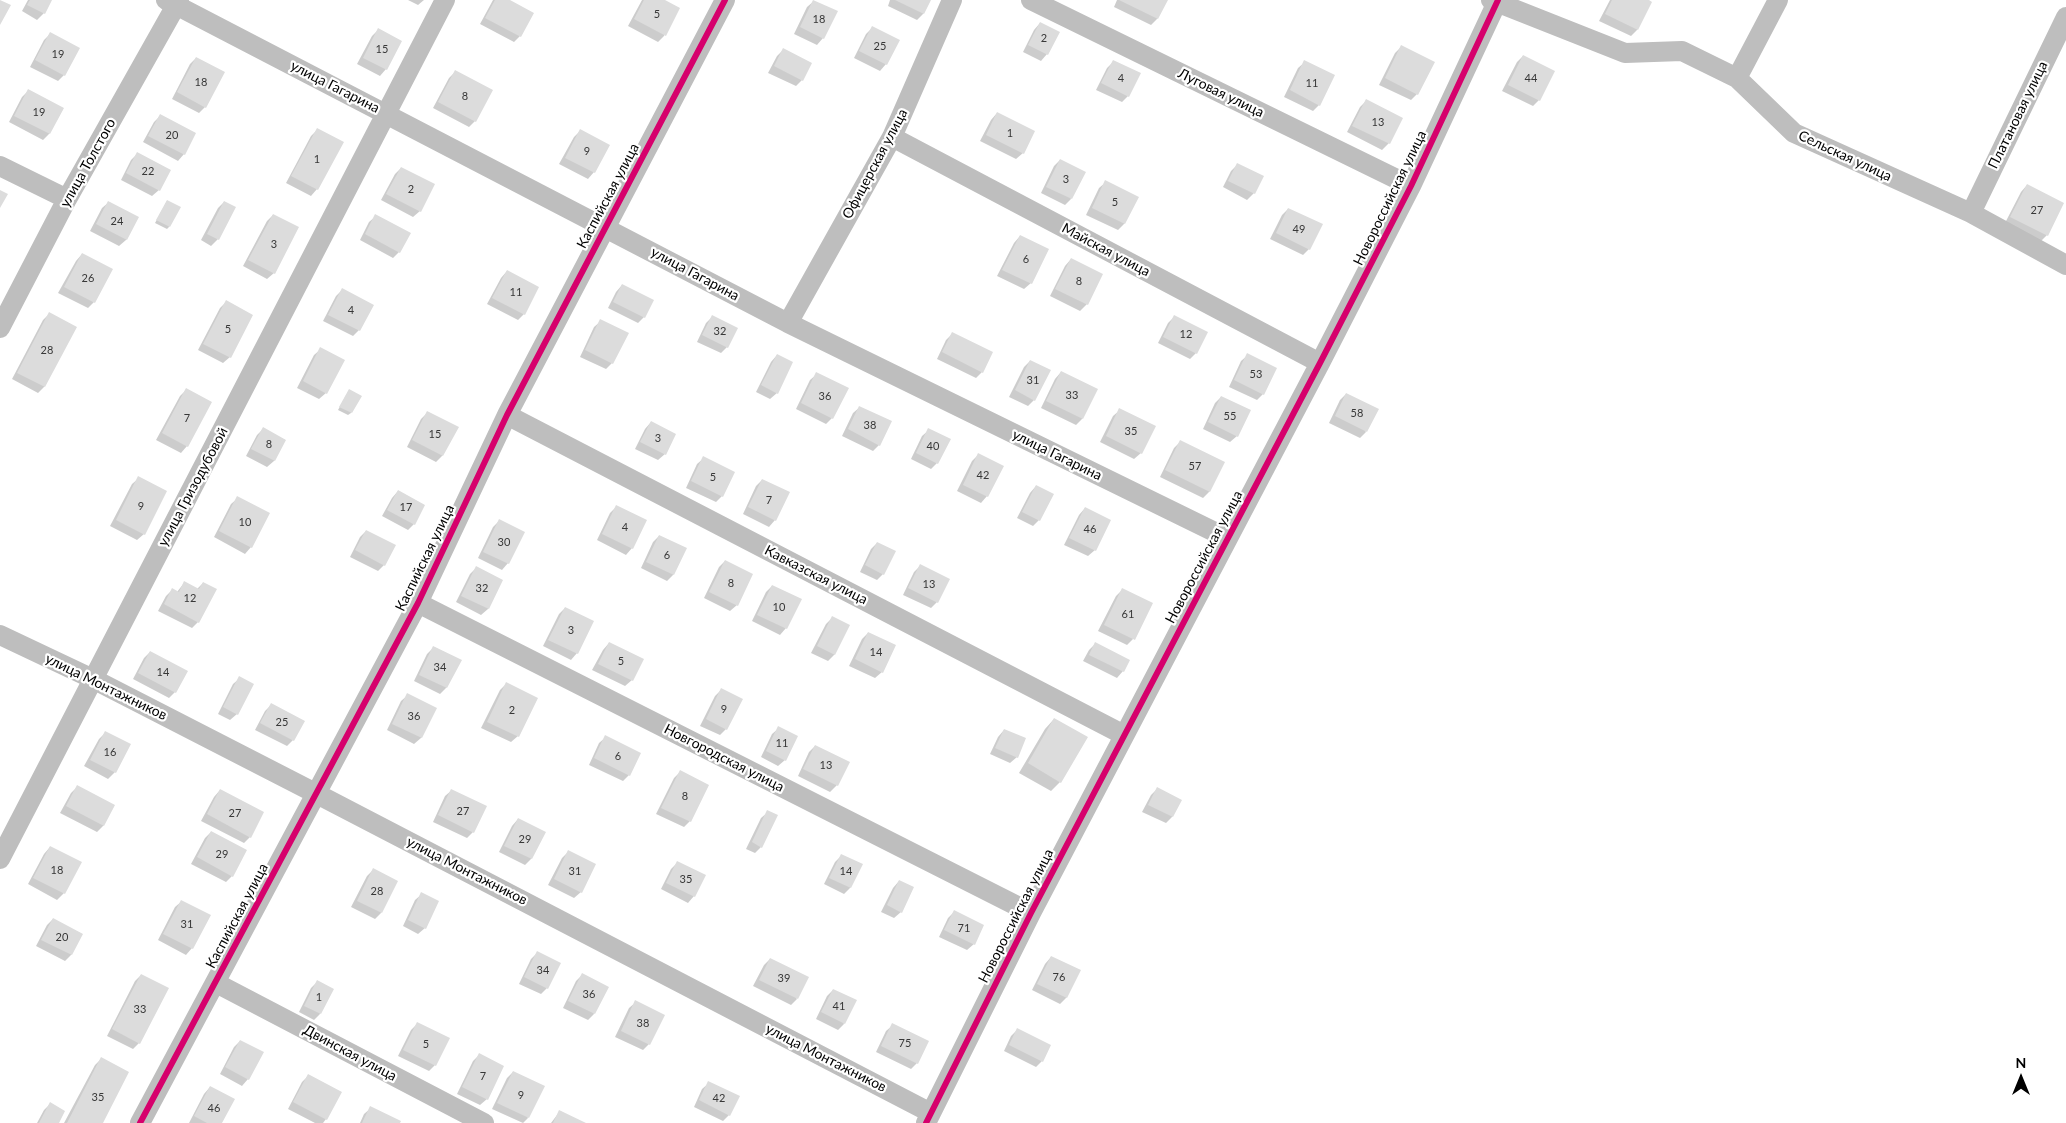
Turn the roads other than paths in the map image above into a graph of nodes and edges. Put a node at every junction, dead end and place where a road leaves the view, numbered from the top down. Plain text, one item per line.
1 (445, 0) edge
2 (725, 0) edge
3 (952, 0) edge
4 (1031, 0) edge
5 (1778, 0) edge
6 (1495, 1) edge
7 (174, 2) edge
8 (2066, 17) edge
9 (1737, 78) junction
10 (388, 115) junction
11 (892, 137) junction
12 (0, 166) edge
13 (1411, 186) junction
14 (67, 200) junction
15 (1971, 213) junction
16 (606, 227) junction
17 (2066, 265) edge
18 (788, 323) junction
19 (0, 328) edge
20 (1320, 363) junction
21 (508, 415) junction
22 (1228, 538) junction
23 (418, 603) junction
24 (0, 635) edge
25 (93, 679) junction
26 (1124, 735) junction
27 (317, 794) junction
28 (0, 859) edge
29 (1031, 913) junction
30 (216, 983) junction
31 (928, 1118) edge
32 (140, 1123) edge
33 (484, 1123) edge

1 - 10 street, улица Гризодубовой
2 - 16 street, Каспийская улица
3 - 11 street, Офицерская улица
4 - 13 street, Луговая улица
5 - 9 street
6 - 9 street, Сельская улица
6 - 13 street, Новороссийская улица
7 - 10 street, улица Гагарина
7 - 14 street, улица Толстого
8 - 15 street, Платановая улица
9 - 15 street, Сельская улица
10 - 16 street, улица Гагарина
10 - 25 street, улица Гризодубовой
11 - 18 street, Офицерская улица
11 - 20 street, Майская улица
12 - 14 street
13 - 20 street, Новороссийская улица
14 - 19 street, улица Толстого
15 - 17 street, Сельская улица
16 - 18 street, улица Гагарина
16 - 21 street, Каспийская улица
18 - 22 street, улица Гагарина
20 - 22 street, Новороссийская улица
21 - 23 street, Каспийская улица
21 - 26 street, Кавказская улица
22 - 26 street, Новороссийская улица
23 - 27 street, Каспийская улица
23 - 29 street, Новгородская улица
24 - 25 street, улица Монтажников
25 - 27 street, улица Монтажников
25 - 28 street, улица Гризодубовой
26 - 29 street, Новороссийская улица
27 - 30 street, Каспийская улица
27 - 31 street, улица Монтажников
29 - 31 street, Новороссийская улица
30 - 32 street, Каспийская улица
30 - 33 street, Двинская улица

